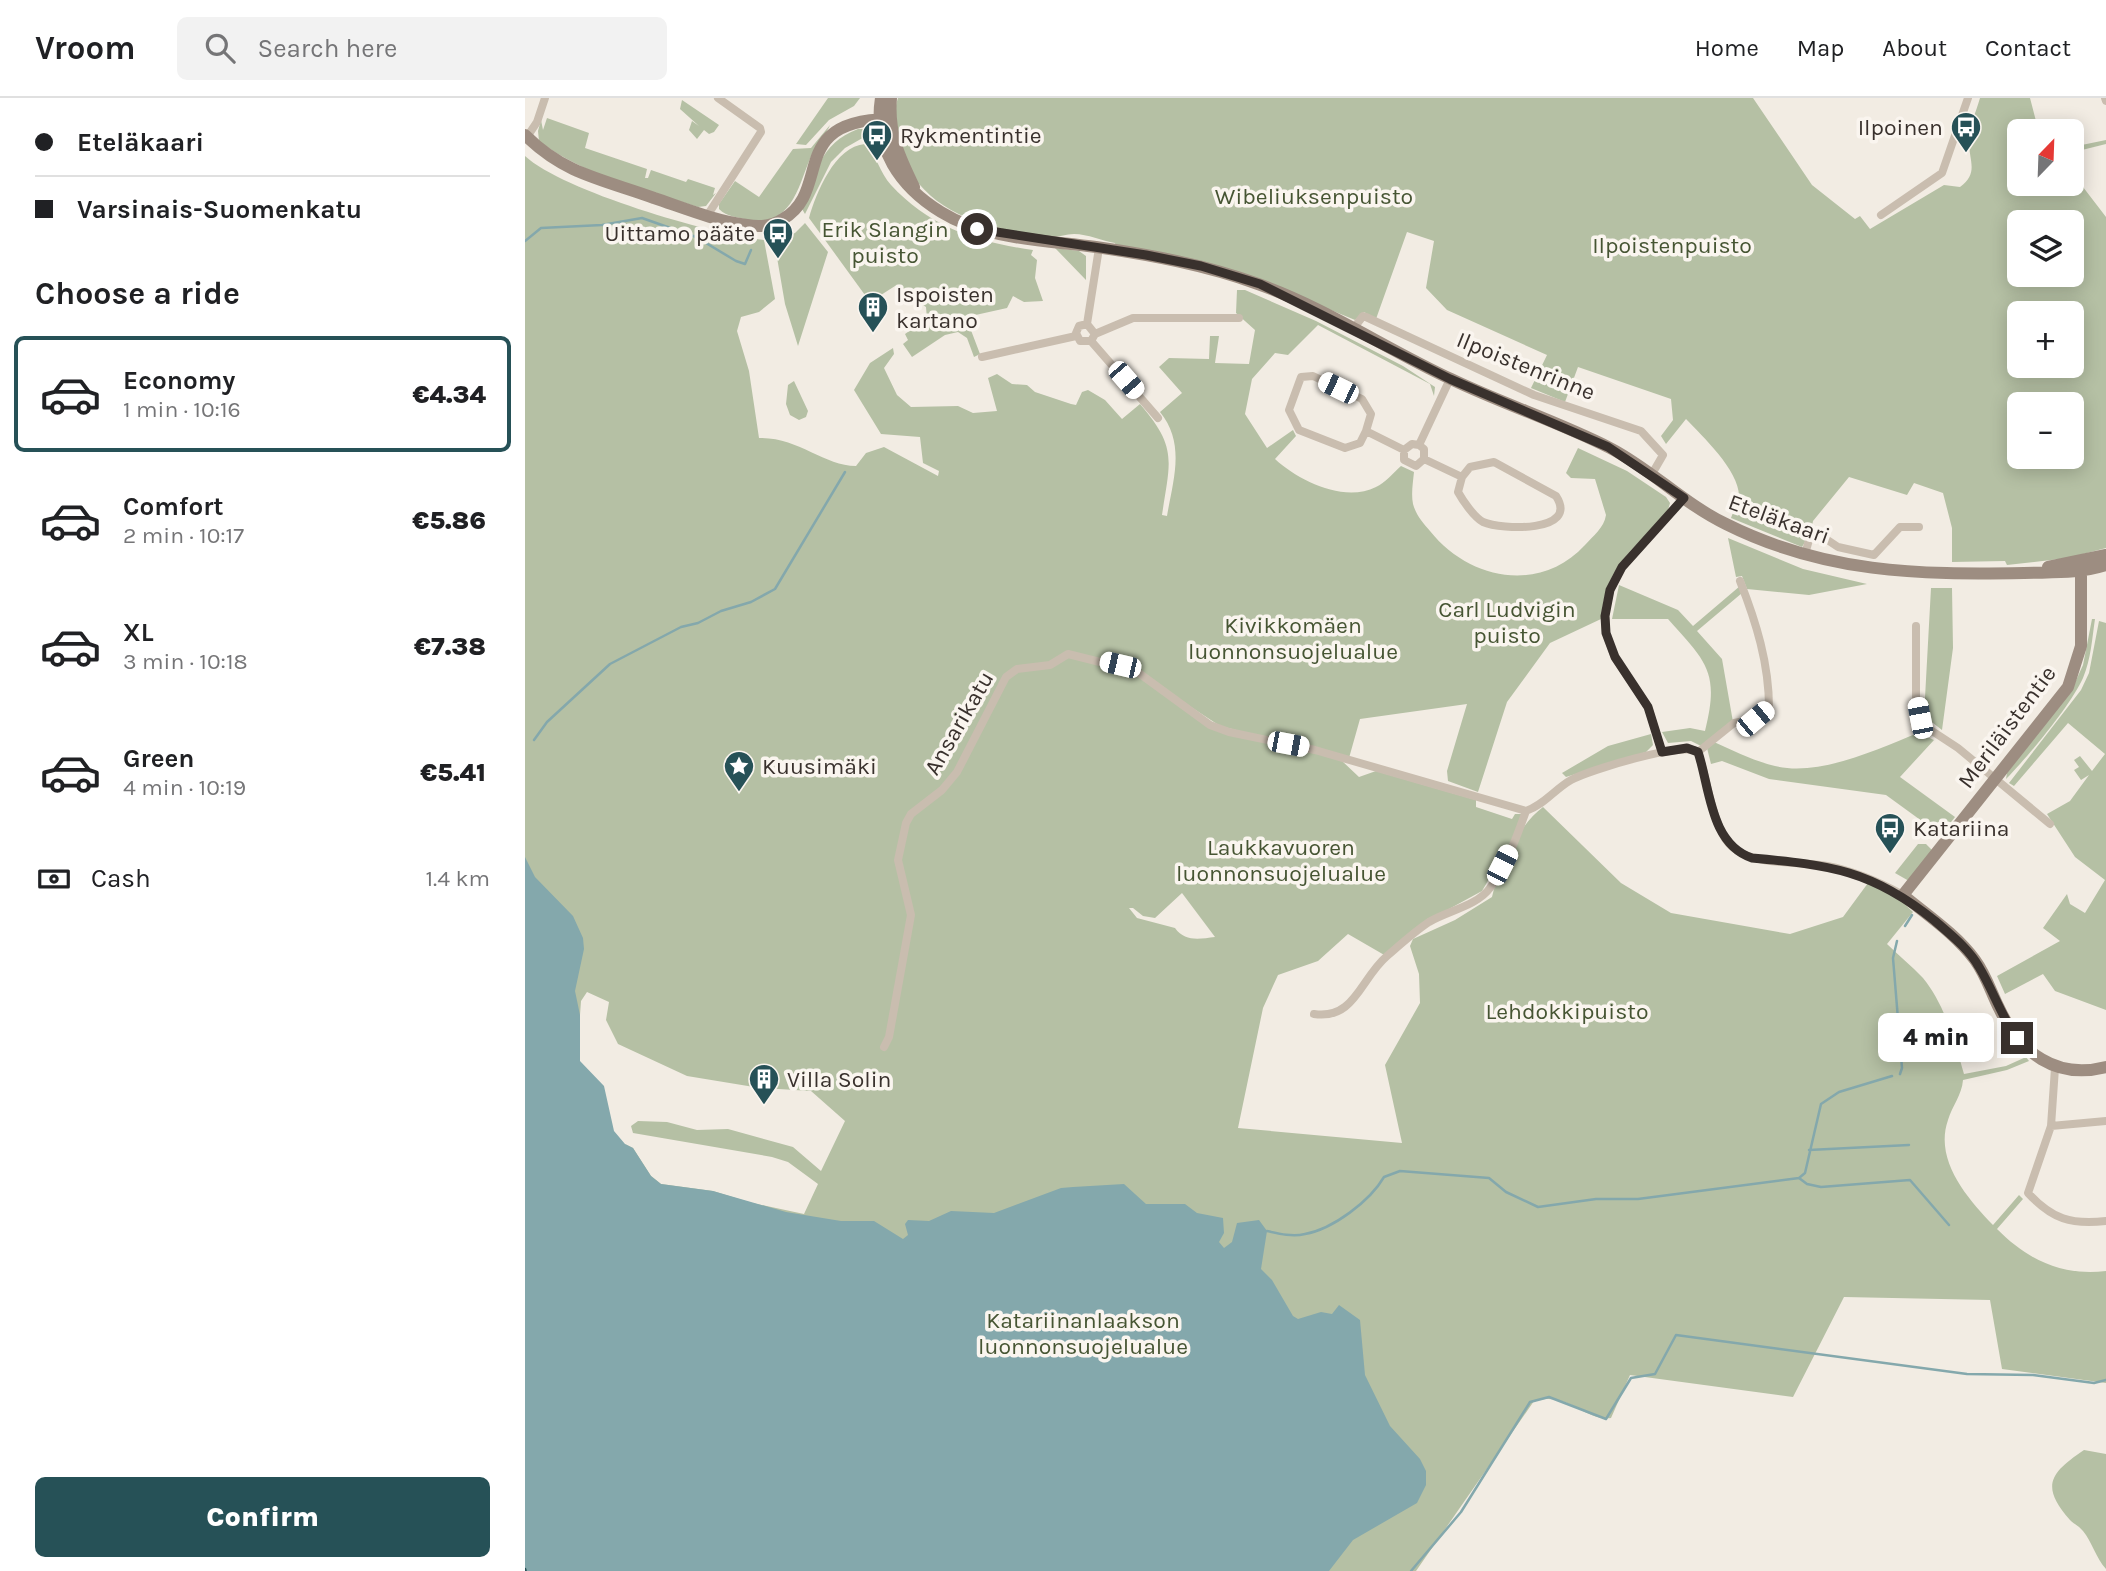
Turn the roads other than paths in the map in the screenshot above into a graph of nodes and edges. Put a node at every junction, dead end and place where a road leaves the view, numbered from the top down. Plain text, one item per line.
1 (545, 98) edge
2 (718, 98) edge
3 (881, 98) edge
4 (891, 98) edge
5 (1968, 98) edge
6 (884, 120) junction
7 (526, 136) edge
8 (707, 215) junction
9 (1881, 215) dead end
10 (1099, 248) junction
11 (1239, 318) dead end
12 (1087, 324) junction
13 (1353, 329) junction
14 (1076, 335) junction
15 (1093, 337) junction
16 (982, 357) dead end
17 (1450, 379) junction
18 (1158, 418) dead end
19 (1366, 431) junction
20 (1419, 445) junction
21 (1403, 450) junction
22 (1425, 459) junction
23 (1652, 474) junction
24 (1462, 477) junction
25 (1684, 498) junction
26 (1919, 527) dead end
27 (1805, 554) junction
28 (2106, 555) edge
29 (2106, 565) edge
30 (2082, 567) junction
31 (1740, 581) dead end
32 (1916, 626) dead end
33 (1662, 752) junction
34 (1698, 752) junction
35 (1996, 779) junction
36 (1526, 811) junction
37 (2050, 824) dead end
38 (1902, 895) junction
39 (1314, 1014) dead end
40 (884, 1047) dead end
41 (2106, 1067) edge
42 (2055, 1068) junction
43 (2106, 1121) edge
44 (2051, 1126) junction
45 (2106, 1221) edge

1 - 7 street
2 - 8 street
3 - 6 main road
4 - 6 main road
5 - 9 street
6 - 8 main road
6 - 10 main road, Eteläkaari
7 - 8 main road
10 - 12 street
10 - 13 main road, Eteläkaari
11 - 15 street
12 - 14 street
12 - 15 street
13 - 17 main road, Eteläkaari
13 - 23 street, Ilpoistenrinne
14 - 15 street
14 - 16 street
15 - 18 street
17 - 20 street
17 - 23 main road, Eteläkaari
19 - 19 street
19 - 21 street
20 - 21 street
20 - 22 street
21 - 22 street
22 - 24 street
23 - 25 main road, Eteläkaari
24 - 24 street
25 - 27 main road, Eteläkaari
25 - 33 street
26 - 27 street
27 - 30 main road, Eteläkaari
28 - 30 main road, Eteläkaari
29 - 30 main road, Eteläkaari
30 - 35 main road, Meriläistentie
31 - 34 street
32 - 35 street
33 - 34 street
33 - 36 street
34 - 38 street
35 - 37 street
35 - 38 main road, Meriläistentie
36 - 39 street
36 - 40 street, Ansarikatu
38 - 42 main road
41 - 42 main road
42 - 44 street
43 - 44 street
44 - 45 street

